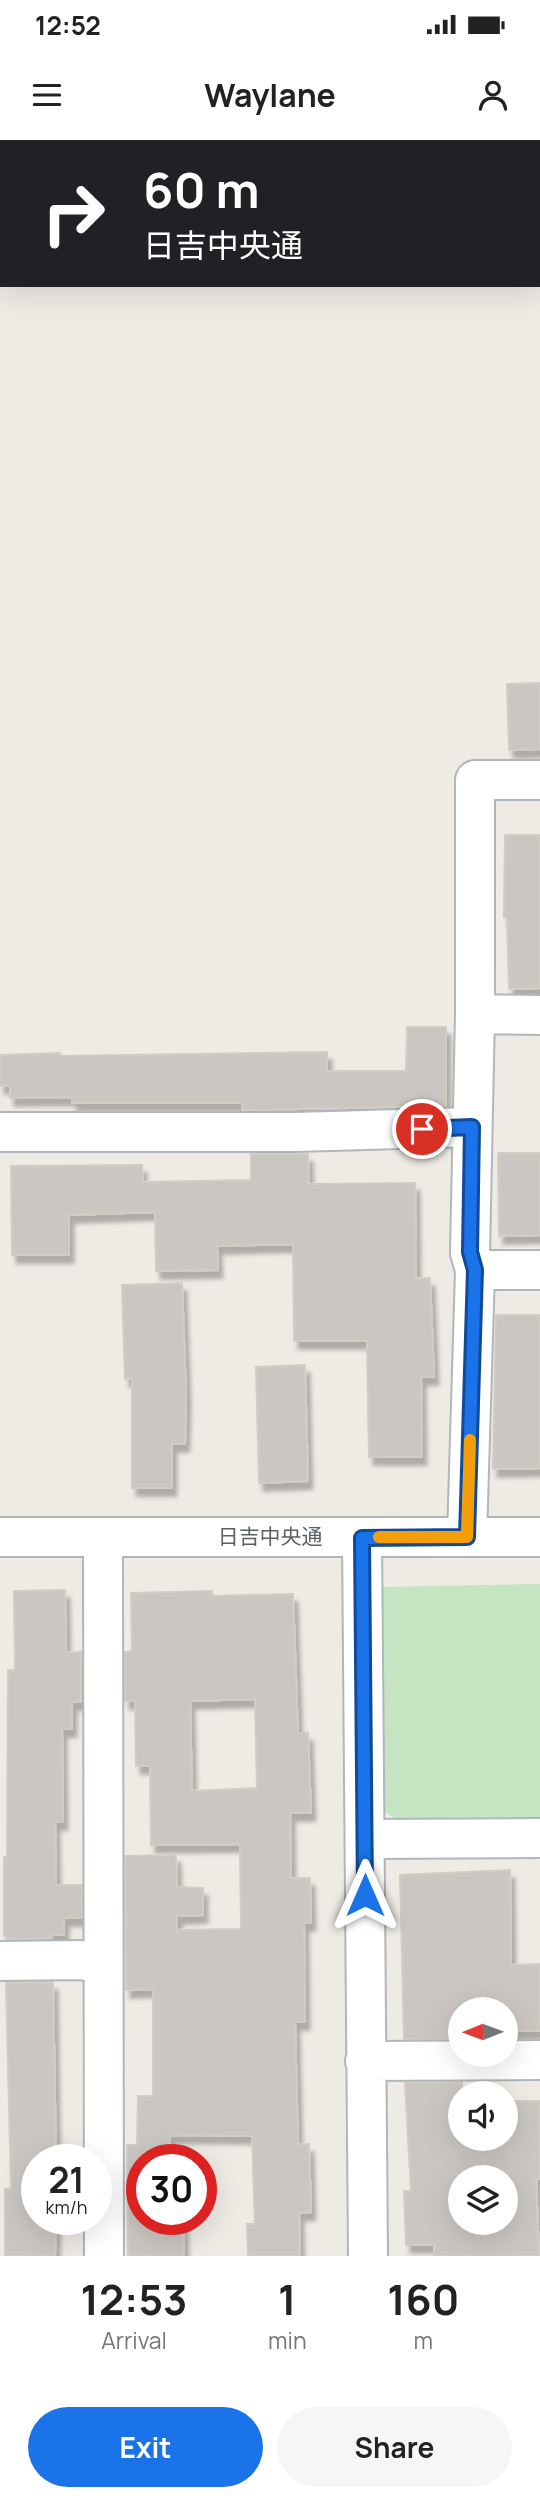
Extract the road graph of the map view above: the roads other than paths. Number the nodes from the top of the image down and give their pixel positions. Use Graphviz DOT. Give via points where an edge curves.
graph roads {
  1 [pos="540,780"];
  2 [pos="475,1014"];
  3 [pos="540,1014"];
  4 [pos="472,1127"];
  5 [pos="0,1132"];
  6 [pos="475,1270"];
  7 [pos="540,1270"];
  8 [pos="0,1537"];
  9 [pos="103,1537"];
  10 [pos="467,1537"];
  11 [pos="540,1537"];
  12 [pos="362,1538"];
  13 [pos="540,1838"];
  14 [pos="365,1839"];
  15 [pos="0,1961"];
  16 [pos="103,1964"];
  17 [pos="540,2060"];
  18 [pos="365,2061"];
  19 [pos="104,2256"];
  20 [pos="368,2256"];
  1 -- 2 [label="street" via="475,780"];
  2 -- 3 [label="street"];
  2 -- 4 [label="street"];
  4 -- 5 [label="street"];
  4 -- 6 [label="street" via="470,1252"];
  6 -- 7 [label="street"];
  6 -- 10 [label="street"];
  8 -- 9 [label="street, 日吉中央通"];
  9 -- 12 [label="street, 日吉中央通"];
  9 -- 16 [label="street"];
  10 -- 11 [label="street, 日吉中央通"];
  10 -- 12 [label="street, 日吉中央通"];
  12 -- 14 [label="street"];
  13 -- 14 [label="street"];
  14 -- 18 [label="street"];
  15 -- 16 [label="street"];
  16 -- 19 [label="street"];
  17 -- 18 [label="street"];
  18 -- 20 [label="street"];
}
